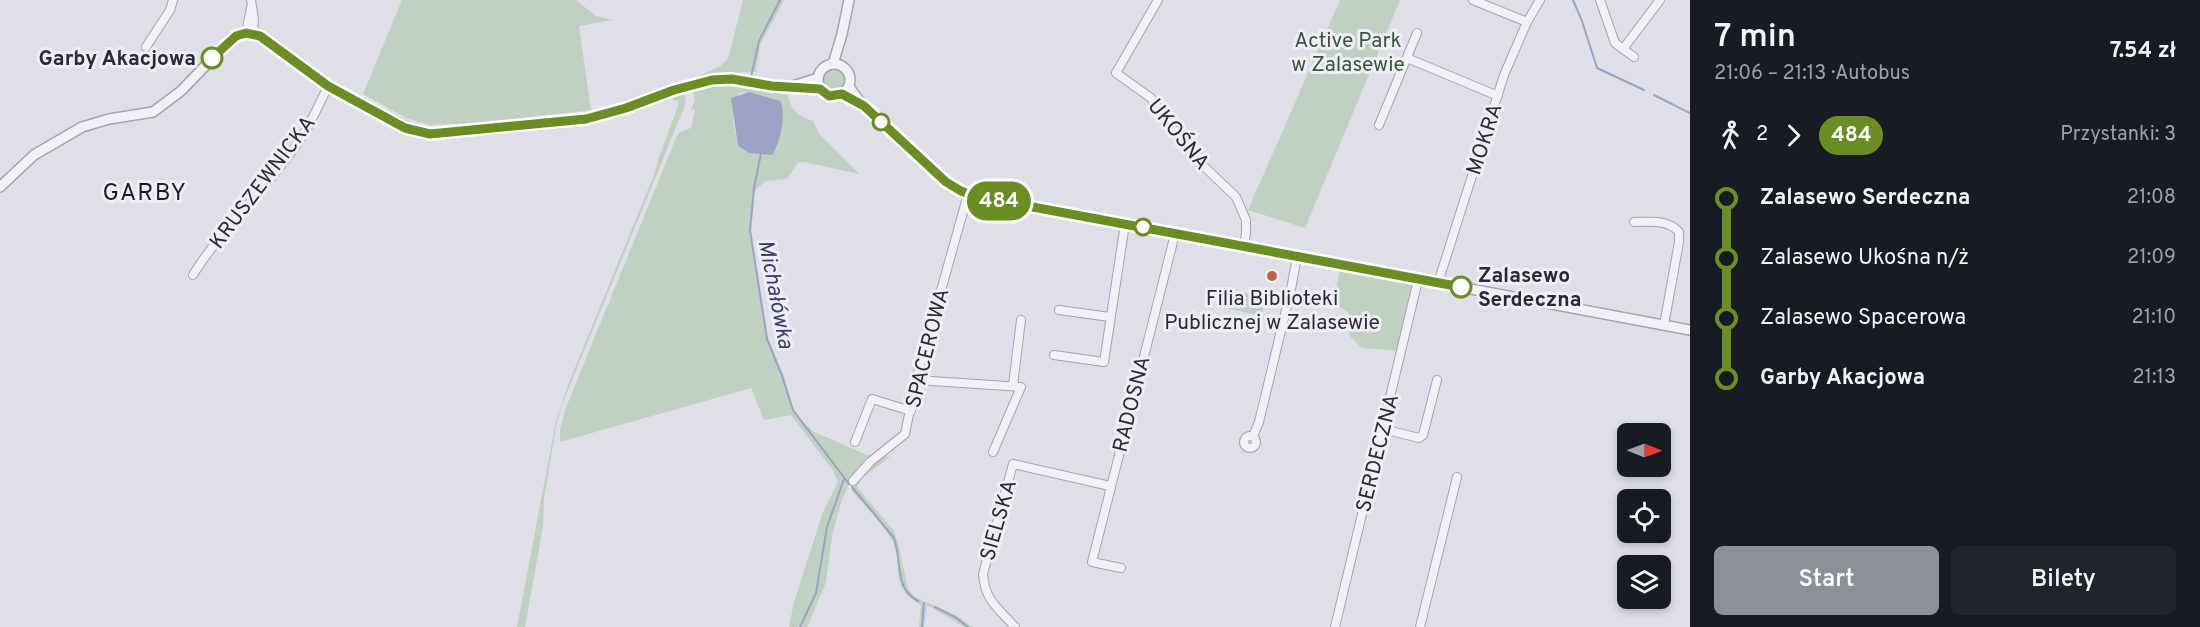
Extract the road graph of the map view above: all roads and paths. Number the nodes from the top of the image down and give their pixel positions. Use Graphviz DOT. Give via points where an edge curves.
graph roads {
  1 [pos="173,0"];
  2 [pos="849,0"];
  3 [pos="1158,0"];
  4 [pos="1473,0"];
  5 [pos="1540,0"];
  6 [pos="1600,0"];
  7 [pos="1660,0"];
  8 [pos="251,3"];
  9 [pos="1527,22"];
  10 [pos="250,33"];
  11 [pos="1417,33"];
  12 [pos="146,46"];
  13 [pos="1623,49"];
  14 [pos="1634,57"];
  15 [pos="1407,58"];
  16 [pos="837,65"];
  17 [pos="818,78"];
  18 [pos="328,86"];
  19 [pos="790,87"];
  20 [pos="820,89"];
  21 [pos="845,91"];
  22 [pos="1498,96"];
  23 [pos="1379,126"];
  24 [pos="0,187"];
  25 [pos="968,194"];
  26 [pos="1634,222"];
  27 [pos="1125,224"];
  28 [pos="1174,234"];
  29 [pos="1244,247"];
  30 [pos="1297,257"];
  31 [pos="193,275"];
  32 [pos="1418,280"];
  33 [pos="1438,283"];
  34 [pos="1059,310"];
  35 [pos="1110,317"];
  36 [pos="1022,320"];
  37 [pos="1664,325"];
  38 [pos="1690,330"];
  39 [pos="1054,355"];
  40 [pos="916,380"];
  41 [pos="1437,380"];
  42 [pos="1013,385"];
  43 [pos="911,411"];
  44 [pos="1383,429"];
  45 [pos="1252,436"];
  46 [pos="855,442"];
  47 [pos="993,452"];
  48 [pos="1456,477"];
  49 [pos="853,481"];
  50 [pos="1110,486"];
  51 [pos="1121,568"];
  52 [pos="1015,627"];
  53 [pos="1335,627"];
  54 [pos="1420,627"];
  1 -- 12 [label="street"];
  2 -- 16 [label="street"];
  3 -- 29 [label="street, UKOŚNA" via="1116,74 1151,98 1190,153 1236,197 1246,220"];
  4 -- 9 [label="street"];
  5 -- 9 [label="street, MOKRA"];
  6 -- 13 [label="street" via="1615,43"];
  7 -- 13 [label="street"];
  8 -- 10 [label="street" via="254,19"];
  9 -- 22 [label="street, MOKRA"];
  10 -- 18 [label="street" via="267,40"];
  10 -- 24 [label="street" via="231,38 181,91 153,112 82,127 34,155"];
  11 -- 15 [label="street"];
  13 -- 14 [label="street"];
  15 -- 22 [label="street"];
  15 -- 23 [label="street"];
  16 -- 17 [label="street" via="823,69"];
  16 -- 21 [label="street" via="849,73"];
  17 -- 19 [label="street"];
  17 -- 20 [label="street"];
  18 -- 19 [label="street" via="422,134 576,120 614,112 712,80"];
  18 -- 31 [label="street, KRUSZEWNICKA" via="299,141"];
  19 -- 20 [label="street"];
  20 -- 21 [label="street" via="829,96"];
  21 -- 25 [label="street" via="946,182"];
  22 -- 33 [label="street, MOKRA"];
  25 -- 27 [label="street"];
  25 -- 40 [label="street, SPACEROWA"];
  26 -- 37 [label="street" via="1660,222 1673,225 1678,232"];
  27 -- 28 [label="street"];
  27 -- 35 [label="street"];
  28 -- 29 [label="street"];
  28 -- 50 [label="street, RADOSNA"];
  29 -- 30 [label="street"];
  30 -- 32 [label="street"];
  30 -- 45 [label="street" via="1259,422"];
  32 -- 33 [label="street"];
  32 -- 44 [label="street, SERDECZNA"];
  33 -- 37 [label="street"];
  34 -- 35 [label="street"];
  35 -- 39 [label="street" via="1104,362"];
  36 -- 42 [label="street"];
  37 -- 38 [label="street"];
  40 -- 42 [label="street"];
  40 -- 43 [label="street, SPACEROWA"];
  41 -- 44 [label="street" via="1424,435 1419,438"];
  42 -- 47 [label="street" via="1021,387"];
  43 -- 46 [label="street" via="872,399"];
  43 -- 49 [label="street, SPACEROWA" via="905,434"];
  44 -- 53 [label="street, SERDECZNA"];
  48 -- 54 [label="street"];
  50 -- 51 [label="street, RADOSNA" via="1092,562"];
  50 -- 52 [label="street, SIELSKA" via="1013,464 983,574 987,596"];
}
